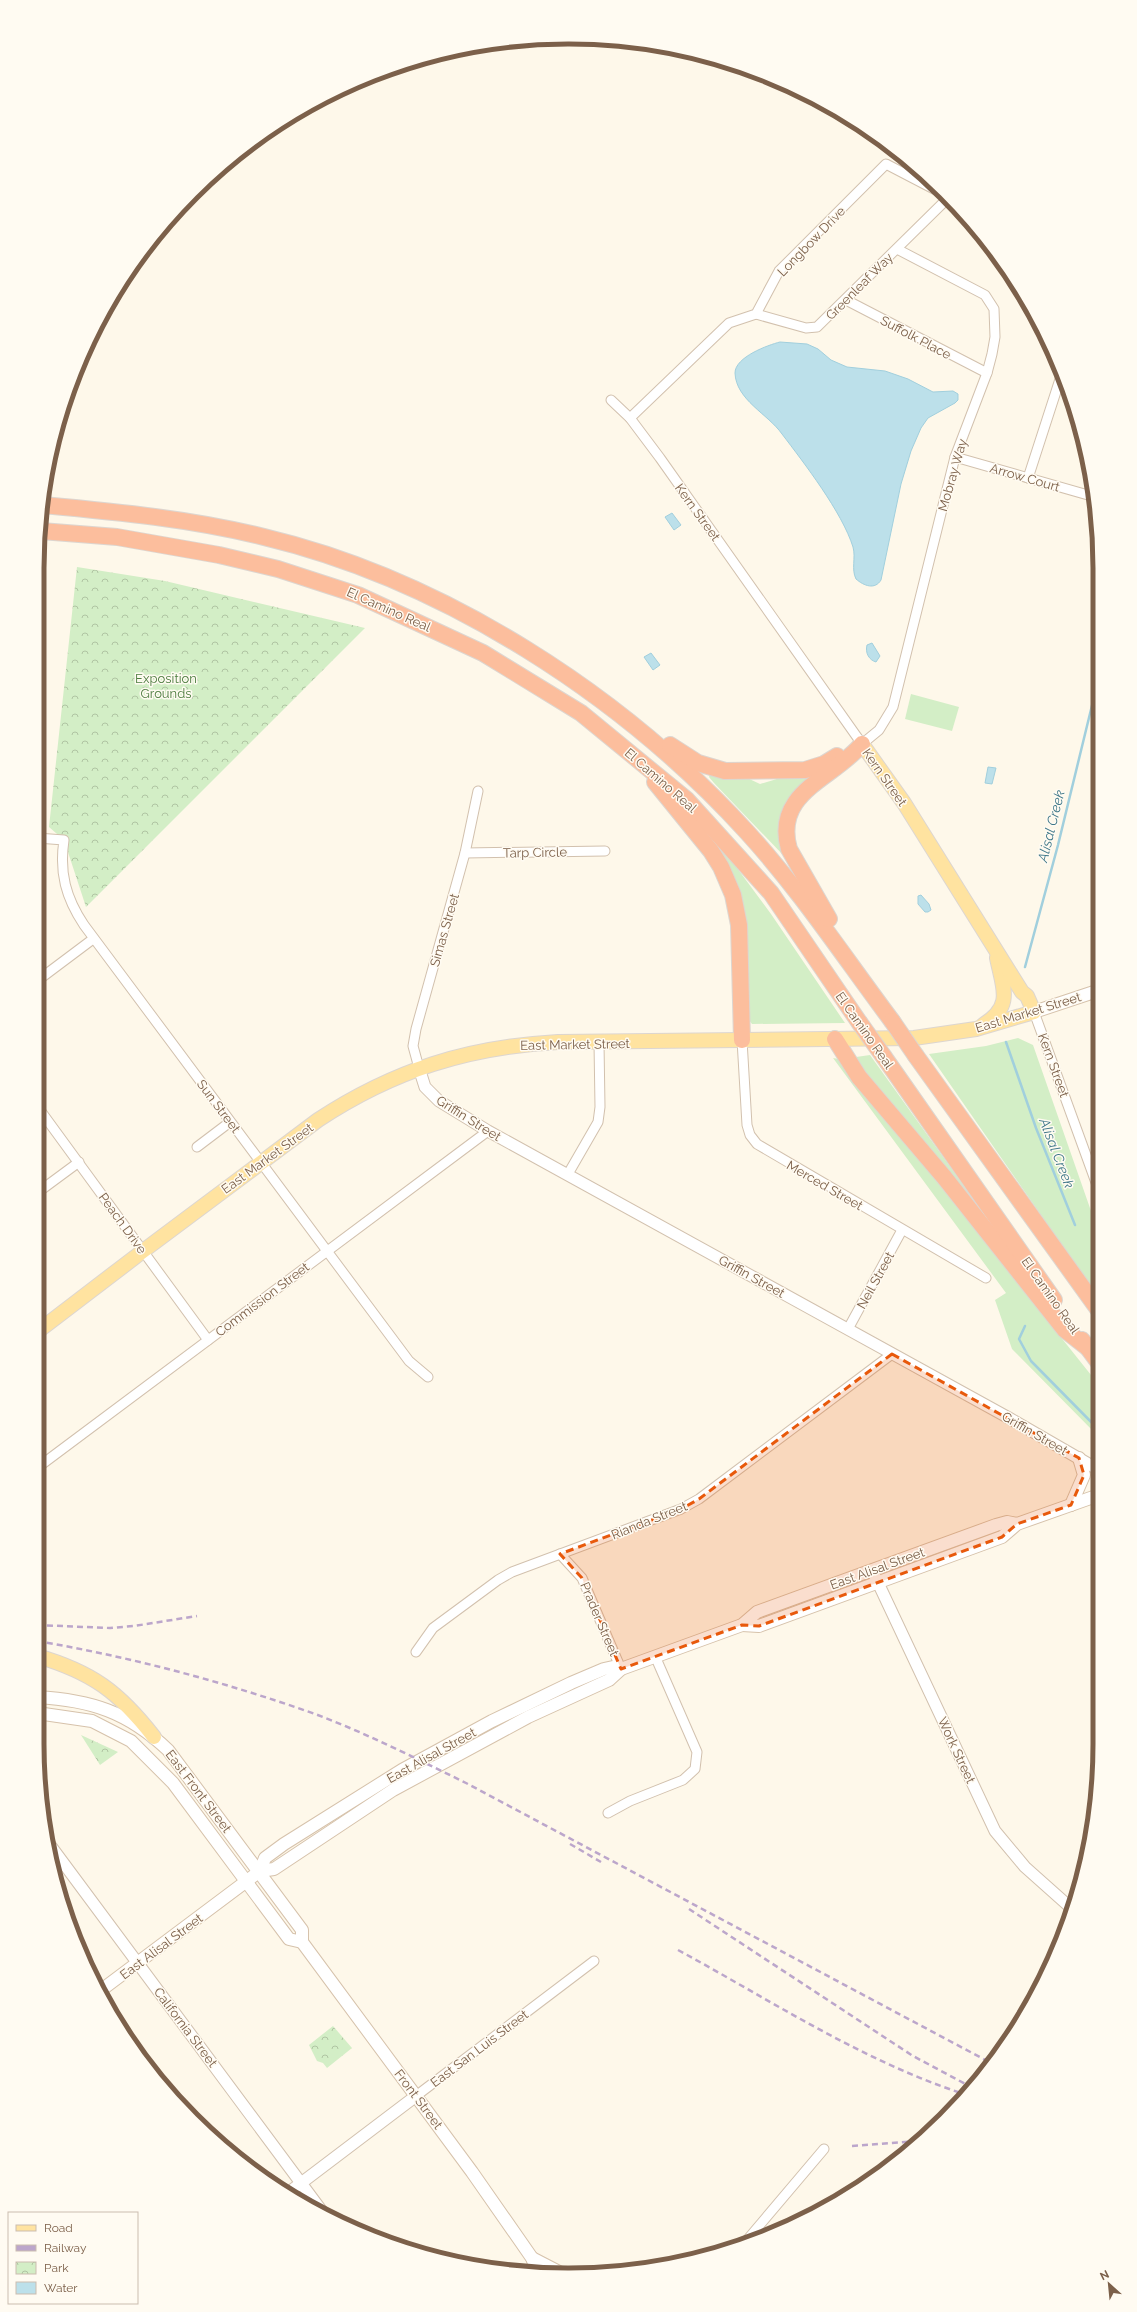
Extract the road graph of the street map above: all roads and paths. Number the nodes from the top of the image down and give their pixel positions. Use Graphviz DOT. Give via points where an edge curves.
graph roads {
  1 [pos="924,184"];
  2 [pos="943,203"];
  3 [pos="897,249"];
  4 [pos="846,300"];
  5 [pos="756,314"];
  6 [pos="987,373"];
  7 [pos="1059,384"];
  8 [pos="611,400"];
  9 [pos="630,418"];
  10 [pos="955,457"];
  11 [pos="1028,478"];
  12 [pos="1088,495"];
  13 [pos="48,505"];
  14 [pos="45,532"];
  15 [pos="616,712"];
  16 [pos="862,744"];
  17 [pos="636,758"];
  18 [pos="478,792"];
  19 [pos="44,839"];
  20 [pos="605,851"];
  21 [pos="465,853"];
  22 [pos="93,939"];
  23 [pos="994,948"];
  24 [pos="44,976"];
  25 [pos="869,990"];
  26 [pos="1093,992"];
  27 [pos="1034,1012"];
  28 [pos="976,1029"];
  29 [pos="835,1039"];
  30 [pos="742,1040"];
  31 [pos="599,1043"];
  32 [pos="419,1068"];
  33 [pos="44,1115"];
  34 [pos="230,1122"];
  35 [pos="488,1131"];
  36 [pos="197,1147"];
  37 [pos="79,1162"];
  38 [pos="261,1162"];
  39 [pos="568,1174"];
  40 [pos="1093,1174"];
  41 [pos="44,1188"];
  42 [pos="902,1230"];
  43 [pos="142,1250"];
  44 [pos="327,1251"];
  45 [pos="986,1278"];
  46 [pos="1093,1302"];
  47 [pos="44,1327"];
  48 [pos="848,1329"];
  49 [pos="208,1340"];
  50 [pos="1088,1348"];
  51 [pos="892,1354"];
  52 [pos="1093,1355"];
  53 [pos="428,1377"];
  54 [pos="1079,1458"];
  55 [pos="44,1463"];
  56 [pos="1093,1466"];
  57 [pos="1093,1497"];
  58 [pos="1071,1505"];
  59 [pos="1017,1524"];
  60 [pos="560,1554"];
  61 [pos="872,1570"];
  62 [pos="878,1583"];
  63 [pos="742,1625"];
  64 [pos="416,1652"];
  65 [pos="655,1656"];
  66 [pos="44,1658"];
  67 [pos="621,1669"];
  68 [pos="44,1697"];
  69 [pos="44,1714"];
  70 [pos="154,1737"];
  71 [pos="608,1813"];
  72 [pos="56,1853"];
  73 [pos="260,1871"];
  74 [pos="246,1881"];
  75 [pos="1067,1905"];
  76 [pos="302,1942"];
  77 [pos="594,1961"];
  78 [pos="138,1964"];
  79 [pos="105,1988"];
  80 [pos="416,2096"];
  81 [pos="824,2149"];
  82 [pos="301,2183"];
  83 [pos="292,2190"];
  84 [pos="316,2203"];
  85 [pos="752,2234"];
  86 [pos="532,2258"];
  87 [pos="535,2267"];
  88 [pos="550,2267"];
  1 -- 5 [label="street, Longbow Drive" via="886,164 779,271"];
  2 -- 3 [label="street, Greenleaf Way"];
  3 -- 4 [label="street, Greenleaf Way"];
  3 -- 6 [label="street, Mobray Way" via="978,290 990,301 994,309 995,337"];
  4 -- 5 [label="street, Greenleaf Way" via="821,324 812,329"];
  4 -- 6 [label="street, Suffolk Place"];
  5 -- 9 [label="street" via="729,323"];
  6 -- 10 [label="street, Mobray Way"];
  7 -- 11 [label="street"];
  8 -- 9 [label="street, Kern Street"];
  9 -- 16 [label="street, Kern Street"];
  10 -- 11 [label="street, Arrow Court"];
  10 -- 16 [label="street, Mobray Way" via="893,707 879,730"];
  11 -- 12 [label="street, Arrow Court"];
  13 -- 15 [label="highway, El Camino Real" via="158,516 264,536 306,548 383,576 476,619"];
  14 -- 17 [label="highway, El Camino Real" via="117,537 219,555 278,569 358,595 483,653 576,709"];
  15 -- 16 [label="highway" via="643,724 698,763 725,771 805,770 824,764"];
  15 -- 25 [label="highway, El Camino Real" via="684,768 745,830 787,877"];
  16 -- 23 [label="main road, Kern Street" via="904,803"];
  16 -- 25 [label="highway" via="850,758 806,789 795,801 788,819 786,838 792,856"];
  17 -- 30 [label="highway" via="711,850 727,880 739,925"];
  17 -- 50 [label="highway, El Camino Real, bridge" via="687,800 771,893"];
  18 -- 21 [label="street, Simas Street"];
  19 -- 22 [label="street, Sun Street" via="64,840 61,860 64,884 72,906"];
  20 -- 21 [label="street, Tarp Circle"];
  21 -- 32 [label="street, Simas Street" via="416,1029 414,1046"];
  22 -- 24 [label="street"];
  22 -- 34 [label="street, Sun Street"];
  23 -- 27 [label="main road, Kern Street" via="1027,996"];
  23 -- 28 [label="main road" via="1004,994 1003,1005 996,1016"];
  25 -- 46 [label="highway, El Camino Real, bridge"];
  26 -- 27 [label="main road, East Market Street"];
  27 -- 28 [label="main road, East Market Street"];
  27 -- 40 [label="street, Kern Street"];
  28 -- 29 [label="main road, East Market Street" via="914,1038"];
  29 -- 30 [label="main road, East Market Street"];
  29 -- 50 [label="highway" via="859,1077 944,1177 1065,1330"];
  30 -- 31 [label="main road, East Market Street"];
  30 -- 42 [label="street, Merced Street" via="747,1125 750,1135 757,1144"];
  31 -- 32 [label="main road, East Market Street" via="519,1044 469,1053"];
  31 -- 39 [label="street" via="598,1122"];
  32 -- 35 [label="street, Griffin Street" via="425,1087 439,1101"];
  32 -- 38 [label="main road, East Market Street" via="337,1108"];
  33 -- 37 [label="street, Peach Drive"];
  34 -- 36 [label="street"];
  34 -- 38 [label="street, Sun Street"];
  35 -- 39 [label="street, Griffin Street"];
  35 -- 44 [label="street, Commission Street"];
  37 -- 41 [label="street"];
  37 -- 43 [label="street, Peach Drive"];
  38 -- 43 [label="main road, East Market Street"];
  38 -- 44 [label="street, Sun Street"];
  39 -- 48 [label="street, Griffin Street"];
  42 -- 45 [label="street, Merced Street"];
  42 -- 48 [label="street, Neil Street"];
  43 -- 47 [label="main road, East Market Street"];
  43 -- 49 [label="street, Peach Drive"];
  44 -- 49 [label="street, Commission Street"];
  44 -- 53 [label="street, Sun Street" via="409,1361"];
  48 -- 51 [label="street, Griffin Street"];
  49 -- 55 [label="street, Commission Street"];
  50 -- 52 [label="highway, El Camino Real"];
  51 -- 54 [label="street, Griffin Street"];
  51 -- 60 [label="street, Rianda Street" via="699,1499 681,1509"];
  54 -- 56 [label="street, Griffin Street"];
  54 -- 58 [label="main road" via="1084,1475"];
  57 -- 58 [label="main road, East Alisal Street"];
  58 -- 59 [label="main road, East Alisal Street"];
  59 -- 61 [label="main road, East Alisal Street" via="1007,1522 996,1525"];
  59 -- 62 [label="main road, East Alisal Street" via="1002,1537"];
  60 -- 64 [label="street, Rianda Street" via="498,1580 433,1628"];
  60 -- 67 [label="street, Prader Street" via="582,1578"];
  61 -- 62 [label="street, Work Street"];
  61 -- 63 [label="main road, East Alisal Street" via="758,1612"];
  62 -- 63 [label="main road, East Alisal Street" via="760,1626"];
  62 -- 75 [label="street, Work Street" via="995,1831 1025,1867"];
  63 -- 65 [label="main road, East Alisal Street"];
  65 -- 67 [label="main road, East Alisal Street"];
  65 -- 71 [label="street" via="698,1752 695,1769 683,1780 630,1800"];
  66 -- 70 [label="main road" via="96,1679 132,1709"];
  67 -- 73 [label="main road, East Alisal Street" via="604,1669 571,1684 486,1725 402,1770 284,1844 265,1858"];
  68 -- 70 [label="main road, East Front Street" via="72,1699 106,1709 128,1719"];
  69 -- 74 [label="main road, East Front Street" via="92,1721 131,1741 173,1783"];
  70 -- 73 [label="main road, East Front Street" via="180,1764"];
  72 -- 78 [label="street, California Street"];
  73 -- 74 [label="main road, East Alisal Street"];
  73 -- 76 [label="main road, Front Street" via="302,1930"];
  74 -- 76 [label="main road, Front Street" via="289,1939"];
  74 -- 78 [label="main road, East Alisal Street"];
  76 -- 80 [label="main road, Front Street"];
  77 -- 80 [label="street, East San Luis Street"];
  78 -- 79 [label="main road, East Alisal Street"];
  78 -- 82 [label="street, California Street"];
  80 -- 82 [label="street, East San Luis Street"];
  80 -- 86 [label="main road, Front Street"];
  81 -- 85 [label="street"];
  82 -- 83 [label="street, East San Luis Street"];
  82 -- 84 [label="street, California Street"];
  86 -- 87 [label="main road"];
  86 -- 88 [label="main road"];
}
